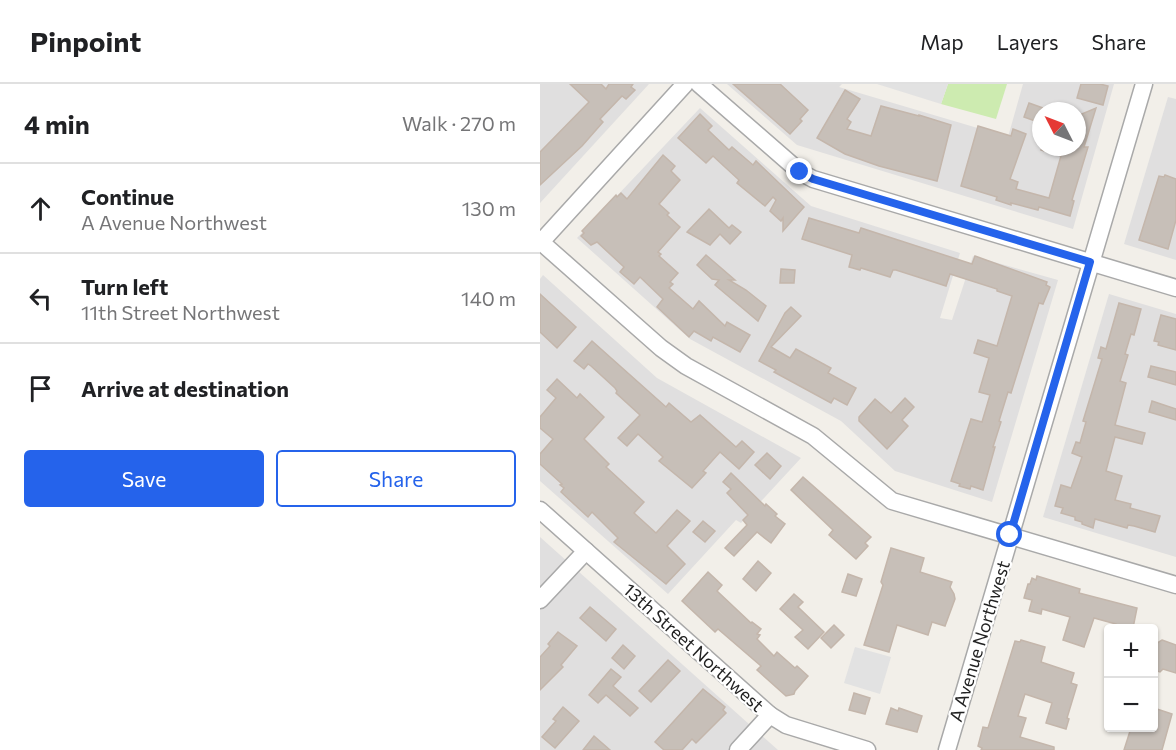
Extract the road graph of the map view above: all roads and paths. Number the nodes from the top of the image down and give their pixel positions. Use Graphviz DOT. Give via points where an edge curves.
graph roads {
  1 [pos="686,84"];
  2 [pos="699,84"];
  3 [pos="1144,84"];
  4 [pos="540,242"];
  5 [pos="1090,262"];
  6 [pos="1176,288"];
  7 [pos="540,510"];
  8 [pos="1010,535"];
  9 [pos="586,551"];
  10 [pos="1176,585"];
  11 [pos="540,600"];
  12 [pos="770,715"];
  13 [pos="738,750"];
  14 [pos="867,750"];
  15 [pos="947,750"];
  1 -- 4 [label="street"];
  2 -- 5 [label="street" via="813,179"];
  3 -- 5 [label="street, A Avenue Northwest"];
  4 -- 8 [label="street" via="661,348 686,366 813,436 892,501"];
  5 -- 6 [label="street"];
  5 -- 8 [label="street, A Avenue Northwest"];
  7 -- 9 [label="street, 13th Street Northwest"];
  8 -- 10 [label="street"];
  8 -- 15 [label="street, A Avenue Northwest"];
  9 -- 11 [label="street"];
  9 -- 12 [label="street, 13th Street Northwest"];
  12 -- 13 [label="street"];
  12 -- 14 [label="street, 13th Street Northwest" via="786,726"];
}
